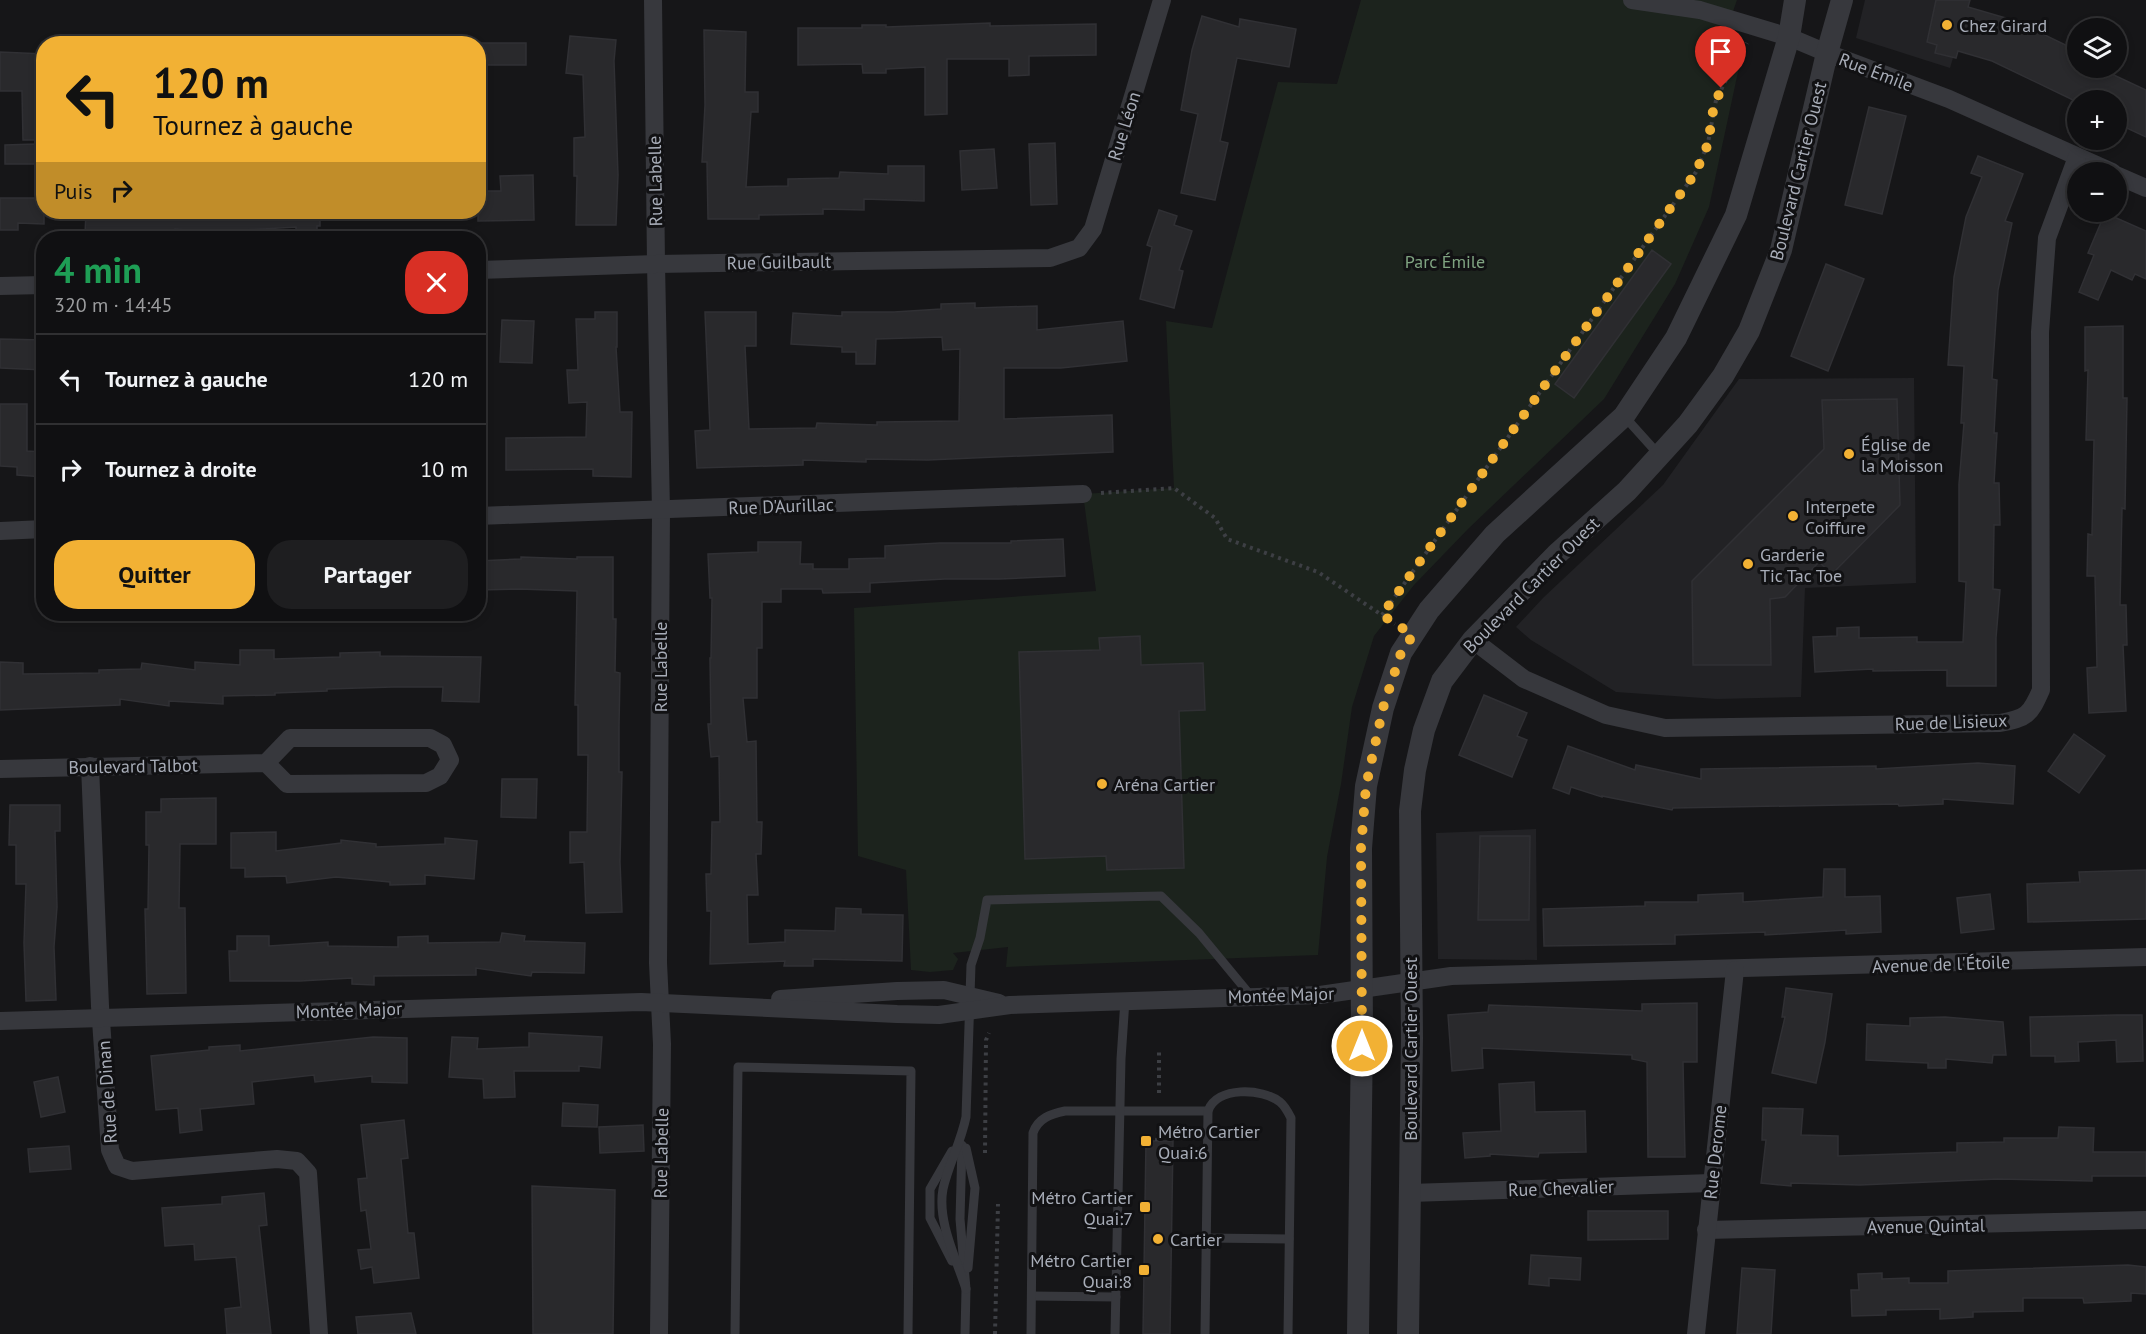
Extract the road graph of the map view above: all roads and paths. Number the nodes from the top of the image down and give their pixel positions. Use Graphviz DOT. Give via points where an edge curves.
graph roads {
  1 [pos="653,0"];
  2 [pos="1162,0"];
  3 [pos="1632,0"];
  4 [pos="1795,0"];
  5 [pos="1842,0"];
  6 [pos="1755,27"];
  7 [pos="1789,37"];
  8 [pos="1827,53"];
  9 [pos="2077,157"];
  10 [pos="2089,162"];
  11 [pos="2127,180"];
  12 [pos="2146,188"];
  13 [pos="1079,248"];
  14 [pos="656,264"];
  15 [pos="486,270"];
  16 [pos="36,285"];
  17 [pos="0,286"];
  18 [pos="1624,416"];
  19 [pos="1660,456"];
  20 [pos="1083,494"];
  21 [pos="661,511"];
  22 [pos="486,516"];
  23 [pos="36,529"];
  24 [pos="0,531"];
  25 [pos="1382,615"];
  26 [pos="1413,635"];
  27 [pos="1473,640"];
  28 [pos="267,763"];
  29 [pos="90,766"];
  30 [pos="0,768"];
  31 [pos="2146,957"];
  32 [pos="1735,970"];
  33 [pos="1411,983"];
  34 [pos="1362,990"];
  35 [pos="1251,996"];
  36 [pos="1125,1000"];
  37 [pos="660,1003"];
  38 [pos="970,1003"];
  39 [pos="698,1004"];
  40 [pos="101,1019"];
  41 [pos="0,1021"];
  42 [pos="1159,1050"];
  43 [pos="1159,1093"];
  44 [pos="1120,1110"];
  45 [pos="1209,1111"];
  46 [pos="1158,1133"];
  47 [pos="963,1134"];
  48 [pos="1157,1141"];
  49 [pos="1711,1183"];
  50 [pos="1410,1193"];
  51 [pos="998,1204"];
  52 [pos="2146,1220"];
  53 [pos="1706,1230"];
  54 [pos="1206,1238"];
  55 [pos="1289,1239"];
  56 [pos="966,1289"];
  57 [pos="1032,1296"];
  58 [pos="1116,1297"];
  59 [pos="319,1334"];
  60 [pos="659,1334"];
  61 [pos="735,1334"];
  62 [pos="908,1334"];
  63 [pos="965,1334"];
  64 [pos="995,1334"];
  65 [pos="1031,1334"];
  66 [pos="1115,1334"];
  67 [pos="1205,1334"];
  68 [pos="1287,1334"];
  69 [pos="1358,1334"];
  70 [pos="1408,1334"];
  71 [pos="1696,1334"];
  1 -- 14 [label="street, Rue Labelle"];
  2 -- 13 [label="street, Rue Léon" via="1093,229"];
  3 -- 6 [label="street, Rue Émile" via="1700,10"];
  4 -- 7 [label="street"];
  5 -- 8 [label="street, Boulevard Cartier Ouest"];
  6 -- 7 [label="street, Rue Émile"];
  6 -- 25 [label="path" via="1716,100 1708,144 1696,172"];
  7 -- 8 [label="street, Rue Émile"];
  7 -- 18 [label="street" via="1736,215 1676,338"];
  8 -- 9 [label="street, Rue Émile" via="1949,99"];
  8 -- 19 [label="street, Boulevard Cartier Ouest" via="1781,250 1749,331 1723,376"];
  9 -- 10 [label="street, Rue Émile"];
  9 -- 27 [label="street, Rue de Lisieux" via="2047,238 2040,332 2041,690 2032,709 2020,719 2000,723 1665,728 1606,715 1524,679"];
  11 -- 12 [label="street"];
  13 -- 14 [label="street, Rue Guilbault" via="1050,258"];
  14 -- 15 [label="street, Rue Guilbault"];
  14 -- 21 [label="street, Rue Labelle"];
  16 -- 17 [label="street"];
  18 -- 19 [label="lane"];
  18 -- 26 [label="street" via="1495,534 1429,610"];
  19 -- 27 [label="street, Boulevard Cartier Ouest"];
  20 -- 21 [label="street, Rue D'Aurillac"];
  20 -- 25 [label="path" via="1174,488 1215,518 1227,539 1318,572"];
  21 -- 22 [label="street, Rue D'Aurillac"];
  21 -- 37 [label="street, Rue Labelle"];
  23 -- 24 [label="street"];
  25 -- 26 [label="path"];
  26 -- 34 [label="street" via="1401,653 1383,708 1366,786 1361,848"];
  27 -- 33 [label="street, Boulevard Cartier Ouest" via="1442,681 1415,770 1410,811"];
  28 -- 28 [label="street" via="287,784 426,783 440,776 450,760 443,746 430,738 291,738"];
  28 -- 29 [label="street, Boulevard Talbot"];
  29 -- 30 [label="street, Boulevard Talbot"];
  29 -- 40 [label="street, Rue de Dinan"];
  31 -- 32 [label="street, Avenue de l'Étoile"];
  32 -- 33 [label="street, Montée Major" via="1451,976"];
  32 -- 49 [label="street, Rue Derome"];
  33 -- 34 [label="street, Montée Major"];
  33 -- 50 [label="street, Boulevard Cartier Ouest"];
  34 -- 35 [label="street, Montée Major"];
  34 -- 69 [label="street"];
  35 -- 36 [label="street, Montée Major"];
  35 -- 38 [label="lane" via="1199,933 1161,896 987,900 971,965"];
  36 -- 38 [label="street, Montée Major"];
  36 -- 44 [label="lane"];
  37 -- 39 [label="street, Montée Major"];
  37 -- 40 [label="street, Montée Major"];
  37 -- 60 [label="street, Rue Labelle"];
  38 -- 39 [label="street, Montée Major" via="939,1015"];
  38 -- 39 [label="street, Montée Major" via="950,990"];
  38 -- 47 [label="lane"];
  40 -- 41 [label="street, Montée Major"];
  40 -- 59 [label="street, Rue de Dinan" via="110,1150 117,1166 132,1171 277,1159 297,1161 308,1173"];
  42 -- 43 [label="path"];
  44 -- 45 [label="lane"];
  44 -- 57 [label="lane" via="1065,1111 1052,1114 1035,1126"];
  44 -- 58 [label="lane"];
  45 -- 54 [label="lane"];
  45 -- 55 [label="lane" via="1216,1099 1245,1092 1270,1096 1288,1112"];
  46 -- 48 [label="path"];
  47 -- 56 [label="lane" via="960,1219"];
  47 -- 56 [label="lane" via="975,1188"];
  47 -- 56 [label="lane" via="930,1189 930,1218"];
  49 -- 50 [label="street, Rue Chevalier"];
  49 -- 53 [label="street, Rue Derome"];
  50 -- 70 [label="street, Boulevard Cartier Ouest"];
  51 -- 64 [label="path"];
  52 -- 53 [label="street, Avenue Quintal"];
  53 -- 71 [label="street, Rue Derome"];
  54 -- 55 [label="lane"];
  54 -- 67 [label="lane"];
  55 -- 68 [label="lane"];
  56 -- 63 [label="lane"];
  57 -- 58 [label="lane"];
  57 -- 65 [label="lane"];
  58 -- 66 [label="lane"];
  61 -- 62 [label="lane" via="738,1067 911,1071"];
}
